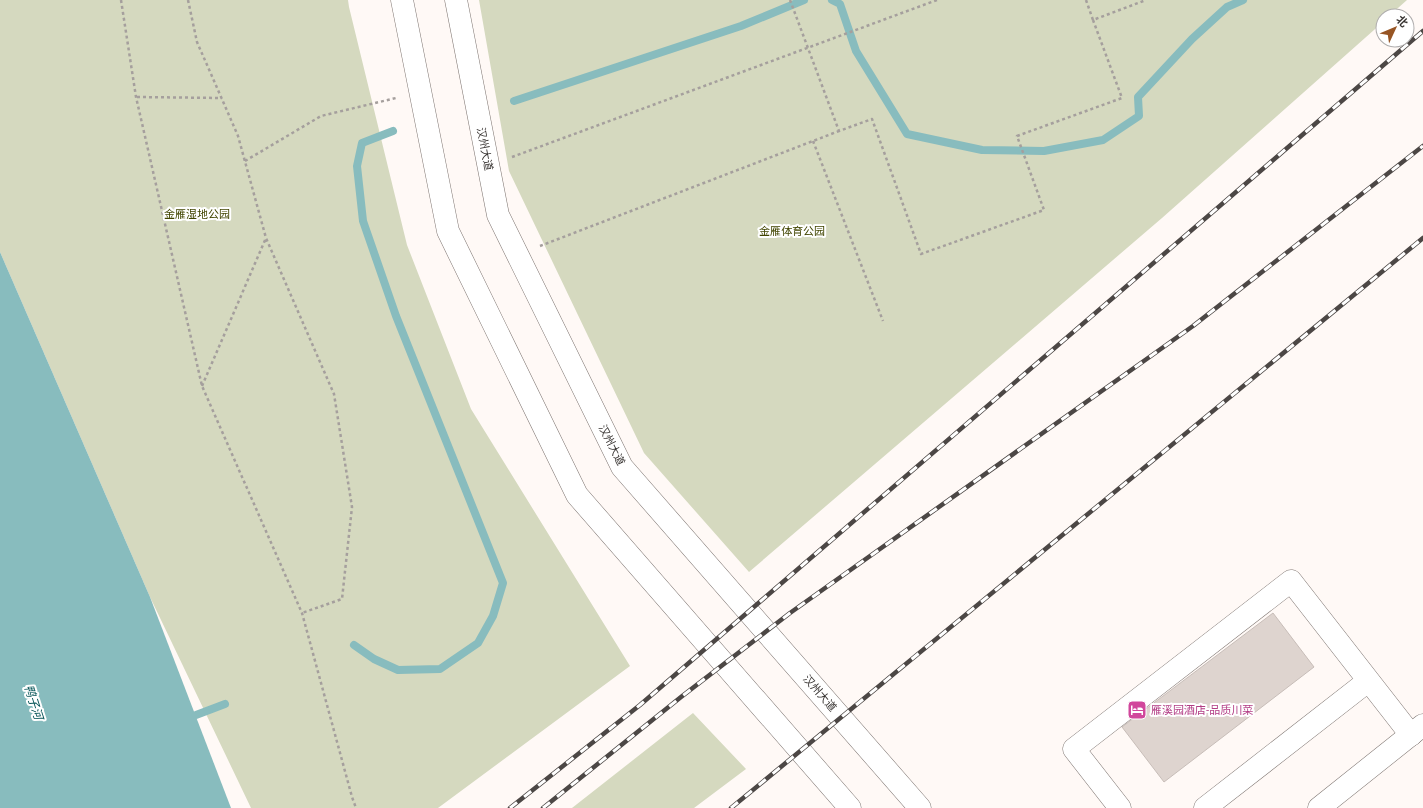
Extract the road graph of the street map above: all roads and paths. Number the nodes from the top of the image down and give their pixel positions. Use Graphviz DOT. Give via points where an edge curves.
graph roads {
  1 [pos="121,0"];
  2 [pos="188,0"];
  3 [pos="402,0"];
  4 [pos="456,0"];
  5 [pos="790,0"];
  6 [pos="937,0"];
  7 [pos="1086,0"];
  8 [pos="1146,0"];
  9 [pos="1093,20"];
  10 [pos="808,48"];
  11 [pos="420,92"];
  12 [pos="136,97"];
  13 [pos="222,98"];
  14 [pos="839,131"];
  15 [pos="813,141"];
  16 [pos="245,161"];
  17 [pos="489,166"];
  18 [pos="266,238"];
  19 [pos="518,255"];
  20 [pos="883,322"];
  21 [pos="202,386"];
  22 [pos="302,613"];
  23 [pos="1368,681"];
  24 [pos="1417,730"];
  25 [pos="356,808"];
  26 [pos="850,808"];
  27 [pos="920,808"];
  28 [pos="1120,808"];
  29 [pos="1205,808"];
  30 [pos="1319,808"];
  1 -- 12 [label="path"];
  2 -- 13 [label="path" via="198,42"];
  3 -- 11 [label="main road"];
  4 -- 17 [label="main road, 汉州大道"];
  5 -- 10 [label="path"];
  6 -- 10 [label="path"];
  7 -- 9 [label="path"];
  8 -- 9 [label="path"];
  9 -- 14 [label="path" via="1122,98 1017,136 1044,210 921,254 872,119"];
  10 -- 14 [label="path"];
  10 -- 17 [label="path"];
  11 -- 16 [label="path" via="321,116"];
  11 -- 26 [label="main road" via="448,232 578,495"];
  12 -- 13 [label="path"];
  12 -- 21 [label="path"];
  13 -- 16 [label="path"];
  14 -- 15 [label="path"];
  15 -- 19 [label="path"];
  15 -- 20 [label="path"];
  16 -- 18 [label="path"];
  17 -- 19 [label="main road, 汉州大道" via="498,215"];
  18 -- 21 [label="path"];
  18 -- 22 [label="path" via="334,394 352,507 342,599"];
  19 -- 27 [label="main road, 汉州大道" via="622,467"];
  21 -- 22 [label="path"];
  22 -- 25 [label="path"];
  23 -- 24 [label="main road"];
  23 -- 28 [label="main road" via="1291,581 1074,749"];
  23 -- 29 [label="main road"];
  24 -- 30 [label="main road"];
}
